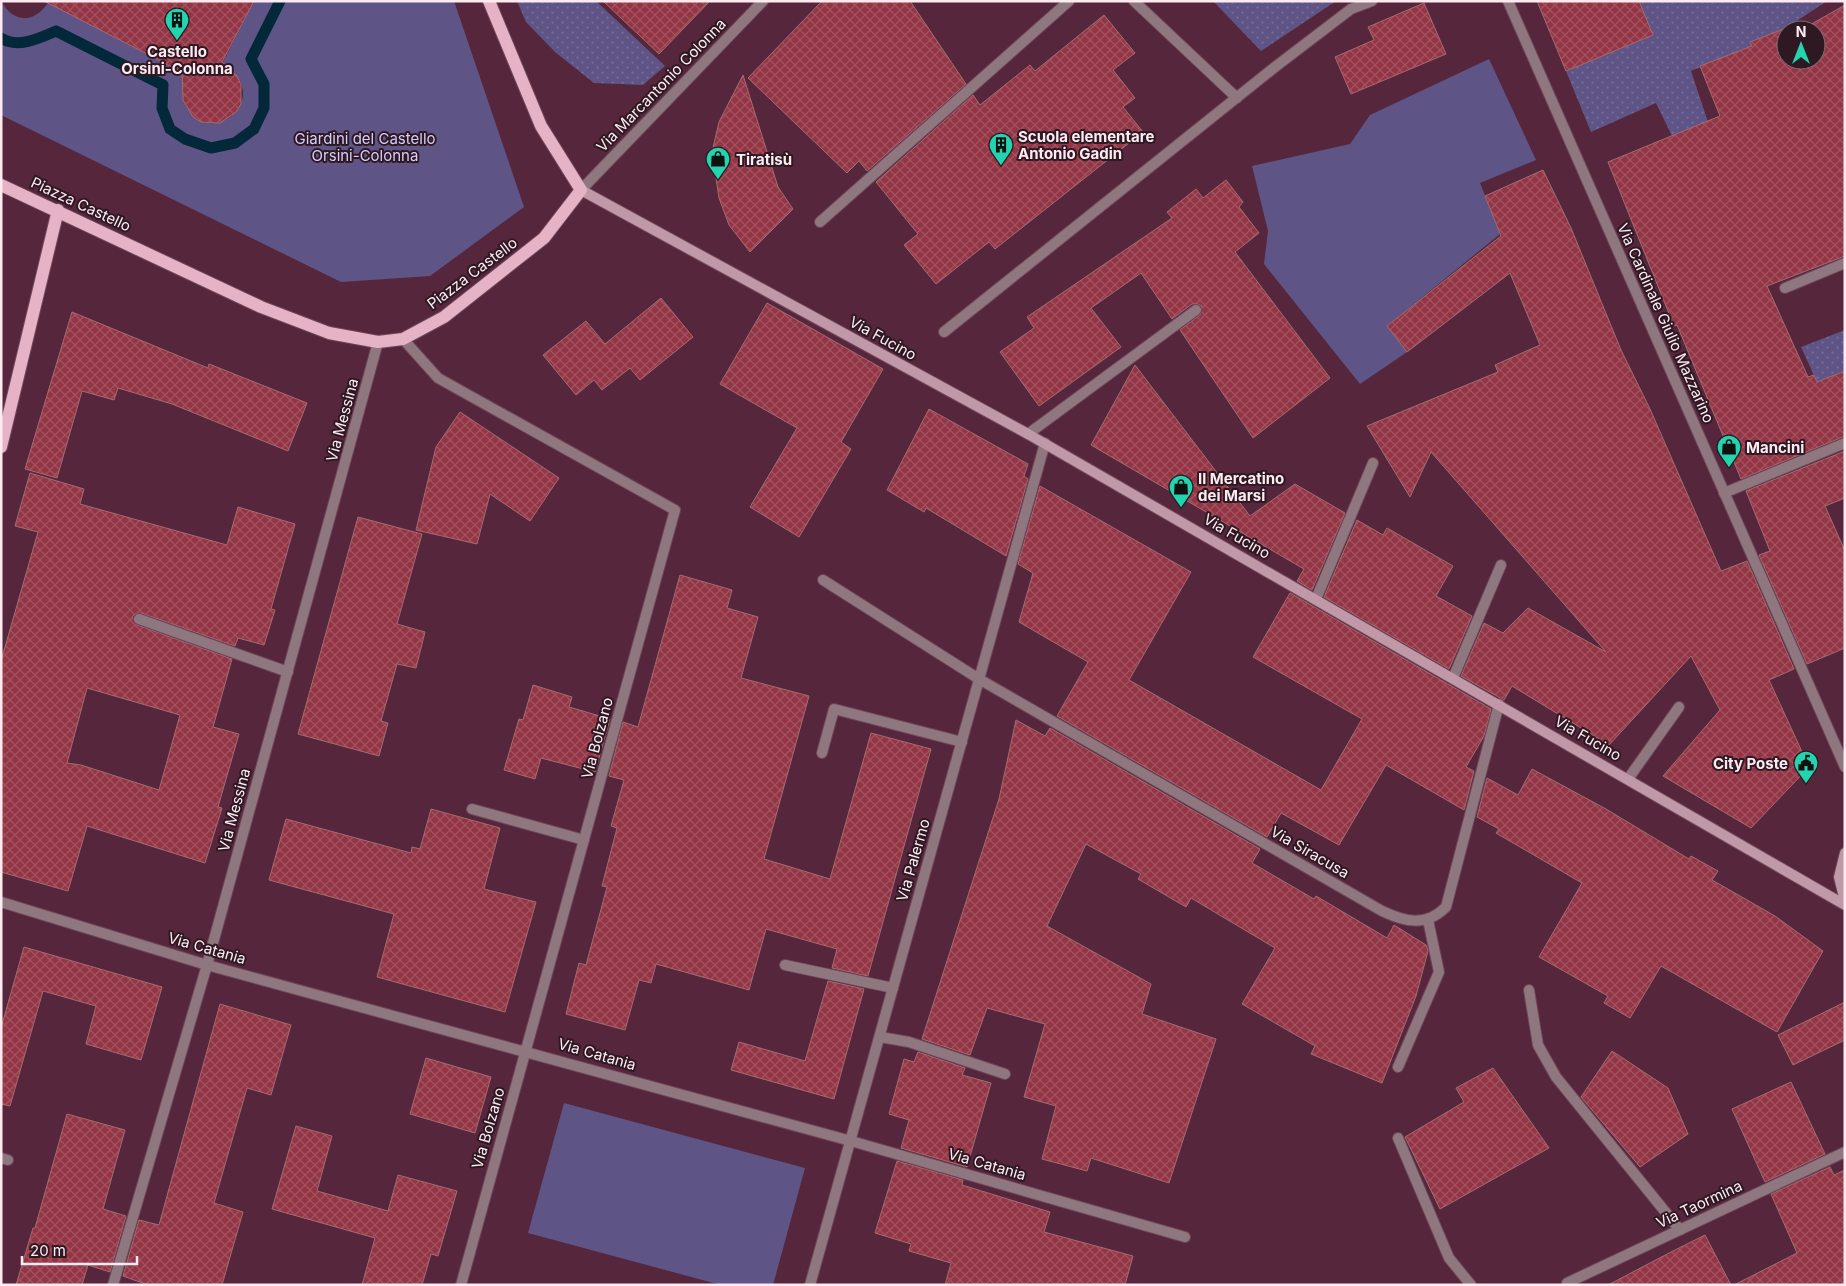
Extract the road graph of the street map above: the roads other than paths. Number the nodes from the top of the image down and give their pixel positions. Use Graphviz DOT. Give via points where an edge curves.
graph roads {
  1 [pos="489,1"];
  2 [pos="763,1"];
  3 [pos="1069,1"];
  4 [pos="1134,1"];
  5 [pos="1372,1"];
  6 [pos="1508,1"];
  7 [pos="1237,98"];
  8 [pos="1,185"];
  9 [pos="581,190"];
  10 [pos="58,210"];
  11 [pos="820,222"];
  12 [pos="1845,263"];
  13 [pos="1784,288"];
  14 [pos="1196,310"];
  15 [pos="944,332"];
  16 [pos="403,339"];
  17 [pos="378,342"];
  18 [pos="1028,434"];
  19 [pos="1845,443"];
  20 [pos="1045,444"];
  21 [pos="1,446"];
  22 [pos="1373,463"];
  23 [pos="1724,493"];
  24 [pos="1501,565"];
  25 [pos="823,580"];
  26 [pos="1316,599"];
  27 [pos="139,619"];
  28 [pos="288,672"];
  29 [pos="1453,678"];
  30 [pos="979,679"];
  31 [pos="1499,704"];
  32 [pos="1679,707"];
  33 [pos="962,742"];
  34 [pos="822,753"];
  35 [pos="1845,767"];
  36 [pos="1628,779"];
  37 [pos="472,809"];
  38 [pos="584,840"];
  39 [pos="1845,853"];
  40 [pos="1,902"];
  41 [pos="1845,903"];
  42 [pos="1428,920"];
  43 [pos="207,965"];
  44 [pos="785,965"];
  45 [pos="893,988"];
  46 [pos="1530,990"];
  47 [pos="880,1037"];
  48 [pos="526,1050"];
  49 [pos="1398,1067"];
  50 [pos="1005,1074"];
  51 [pos="1398,1138"];
  52 [pos="851,1140"];
  53 [pos="1845,1152"];
  54 [pos="1680,1230"];
  55 [pos="1185,1237"];
  56 [pos="1564,1284"];
  57 [pos="113,1285"];
  58 [pos="461,1285"];
  59 [pos="810,1285"];
  60 [pos="1471,1285"];
  1 -- 9 [label="main road" via="541,126"];
  2 -- 9 [label="street, Via Marcantonio Colonna"];
  3 -- 11 [label="street"];
  4 -- 7 [label="street"];
  5 -- 7 [label="street" via="1351,9"];
  6 -- 23 [label="street, Via Cardinale Giulio Mazzarino"];
  7 -- 15 [label="street"];
  8 -- 10 [label="main road, Piazza Castello"];
  9 -- 16 [label="main road, Piazza Castello" via="544,238 444,317"];
  9 -- 18 [label="main road, Via Fucino"];
  10 -- 17 [label="main road, Piazza Castello" via="261,307 330,333"];
  10 -- 21 [label="main road"];
  12 -- 13 [label="street"];
  14 -- 18 [label="street"];
  16 -- 17 [label="main road, Piazza Castello"];
  16 -- 38 [label="street, Via Bolzano" via="438,378 675,510"];
  17 -- 28 [label="street, Via Messina"];
  18 -- 20 [label="main road, Via Fucino"];
  19 -- 23 [label="street"];
  20 -- 26 [label="main road, Via Fucino"];
  20 -- 30 [label="street, Via Palermo"];
  22 -- 26 [label="street"];
  23 -- 35 [label="street, Via Cardinale Giulio Mazzarino"];
  24 -- 29 [label="street"];
  25 -- 30 [label="street, Via Siracusa"];
  26 -- 29 [label="main road, Via Fucino"];
  27 -- 28 [label="street"];
  28 -- 43 [label="street, Via Messina"];
  29 -- 31 [label="main road, Via Fucino"];
  30 -- 33 [label="street, Via Palermo"];
  30 -- 42 [label="street, Via Siracusa" via="1382,910 1399,919"];
  31 -- 36 [label="main road, Via Fucino"];
  31 -- 42 [label="street" via="1450,895 1446,907"];
  32 -- 36 [label="street"];
  33 -- 34 [label="street" via="834,708"];
  33 -- 45 [label="street, Via Palermo"];
  36 -- 41 [label="main road, Via Fucino"];
  37 -- 38 [label="street"];
  38 -- 48 [label="street, Via Bolzano"];
  39 -- 41 [label="main road" via="1839,877"];
  40 -- 43 [label="street, Via Catania"];
  42 -- 49 [label="street" via="1439,972"];
  43 -- 48 [label="street, Via Catania"];
  43 -- 57 [label="street, Via Messina"];
  44 -- 45 [label="street"];
  45 -- 47 [label="street, Via Palermo"];
  46 -- 54 [label="street" via="1538,1045 1556,1077"];
  47 -- 50 [label="street" via="909,1042"];
  47 -- 52 [label="street, Via Palermo"];
  48 -- 52 [label="street, Via Catania"];
  48 -- 58 [label="street, Via Bolzano"];
  51 -- 60 [label="street" via="1449,1258"];
  52 -- 55 [label="street, Via Catania"];
  52 -- 59 [label="street, Via Palermo"];
  53 -- 54 [label="street, Via Taormina"];
  54 -- 56 [label="street, Via Taormina"];
}
